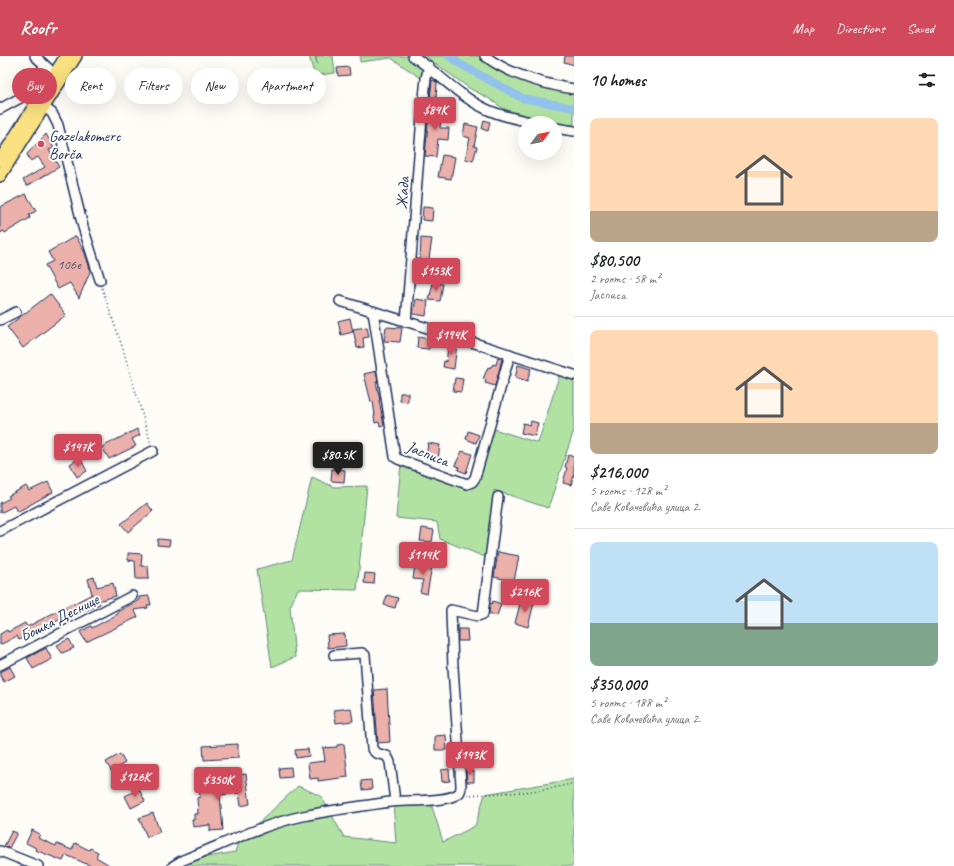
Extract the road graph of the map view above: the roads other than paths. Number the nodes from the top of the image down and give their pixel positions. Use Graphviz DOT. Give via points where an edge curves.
graph roads {
  1 [pos="35,56"];
  2 [pos="66,56"];
  3 [pos="76,56"];
  4 [pos="413,56"];
  5 [pos="485,56"];
  6 [pos="45,66"];
  7 [pos="429,66"];
  8 [pos="48,68"];
  9 [pos="57,70"];
  10 [pos="574,88"];
  11 [pos="35,104"];
  12 [pos="44,106"];
  13 [pos="0,109"];
  14 [pos="518,119"];
  15 [pos="562,129"];
  16 [pos="574,131"];
  17 [pos="0,160"];
  18 [pos="0,176"];
  19 [pos="100,280"];
  20 [pos="340,301"];
  21 [pos="16,312"];
  22 [pos="373,312"];
  23 [pos="0,320"];
  24 [pos="406,322"];
  25 [pos="510,354"];
  26 [pos="574,375"];
  27 [pos="153,451"];
  28 [pos="498,497"];
  29 [pos="0,531"];
  30 [pos="132,596"];
  31 [pos="334,655"];
  32 [pos="0,665"];
  33 [pos="395,801"];
  34 [pos="0,851"];
  35 [pos="38,866"];
  36 [pos="173,866"];
  1 -- 6 [label="street"];
  2 -- 9 [label="main road"];
  3 -- 12 [label="main road"];
  4 -- 7 [label="street"];
  5 -- 10 [label="street" via="495,64 536,81"];
  6 -- 8 [label="street"];
  6 -- 13 [label="street" via="22,97"];
  7 -- 14 [label="street" via="487,110"];
  7 -- 24 [label="street, Жада" via="423,110"];
  11 -- 17 [label="main road"];
  12 -- 18 [label="main road"];
  12 -- 19 [label="street" via="52,113 58,125 83,227"];
  15 -- 16 [label="street"];
  20 -- 22 [label="street"];
  21 -- 23 [label="street"];
  22 -- 24 [label="street"];
  22 -- 25 [label="street, Јасписа" via="395,457 467,484 475,478"];
  24 -- 25 [label="street"];
  25 -- 26 [label="street"];
  27 -- 29 [label="street"];
  28 -- 33 [label="street" via="483,614 478,616 451,610 452,668 461,790 453,797"];
  30 -- 32 [label="street, Бошка Деснице"];
  31 -- 33 [label="street" via="364,654 372,749 387,756 390,762"];
  33 -- 36 [label="street" via="302,816 249,832"];
  34 -- 35 [label="street"];
}
